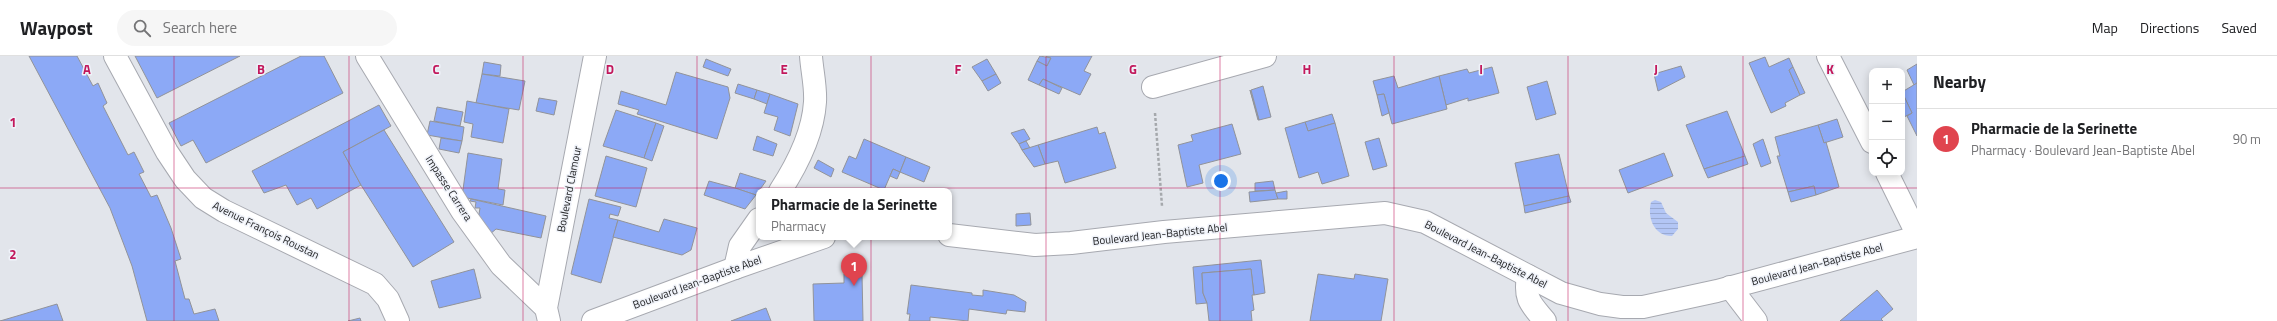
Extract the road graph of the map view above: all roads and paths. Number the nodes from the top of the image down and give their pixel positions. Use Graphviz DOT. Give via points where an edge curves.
graph roads {
  1 [pos="115,56"];
  2 [pos="367,56"];
  3 [pos="595,56"];
  4 [pos="811,56"];
  5 [pos="1265,56"];
  6 [pos="1828,56"];
  7 [pos="1153,87"];
  8 [pos="1871,140"];
  9 [pos="1889,176"];
  10 [pos="782,188"];
  11 [pos="756,223"];
  12 [pos="1164,232"];
  13 [pos="1917,234"];
  14 [pos="952,235"];
  15 [pos="1917,237"];
  16 [pos="815,240"];
  17 [pos="735,268"];
  18 [pos="1528,276"];
  19 [pos="1730,288"];
  20 [pos="547,315"];
  21 [pos="398,321"];
  22 [pos="593,321"];
  23 [pos="1545,321"];
  24 [pos="1756,321"];
  1 -- 21 [label="street, Avenue François Roustan" via="167,152 193,189 224,211 375,284 388,299"];
  2 -- 20 [label="street, Impasse Carrera" via="462,211 501,265"];
  3 -- 20 [label="street, Boulevard Clamour"];
  4 -- 10 [label="street" via="815,93 814,112 798,161"];
  5 -- 7 [label="street"];
  6 -- 8 [label="street"];
  7 -- 12 [label="path"];
  9 -- 13 [label="street"];
  11 -- 17 [label="street" via="740,246"];
  12 -- 14 [label="street, Boulevard Jean-Baptiste Abel" via="1035,245"];
  12 -- 18 [label="street, Boulevard Jean-Baptiste Abel" via="1385,213 1425,222"];
  15 -- 19 [label="street, Boulevard Jean-Baptiste Abel"];
  16 -- 17 [label="street, Boulevard Jean-Baptiste Abel"];
  17 -- 22 [label="street, Boulevard Jean-Baptiste Abel"];
  18 -- 19 [label="street, Boulevard Jean-Baptiste Abel" via="1580,300 1622,307 1643,307"];
  18 -- 23 [label="street" via="1525,291 1527,299"];
  19 -- 24 [label="street"];
}
